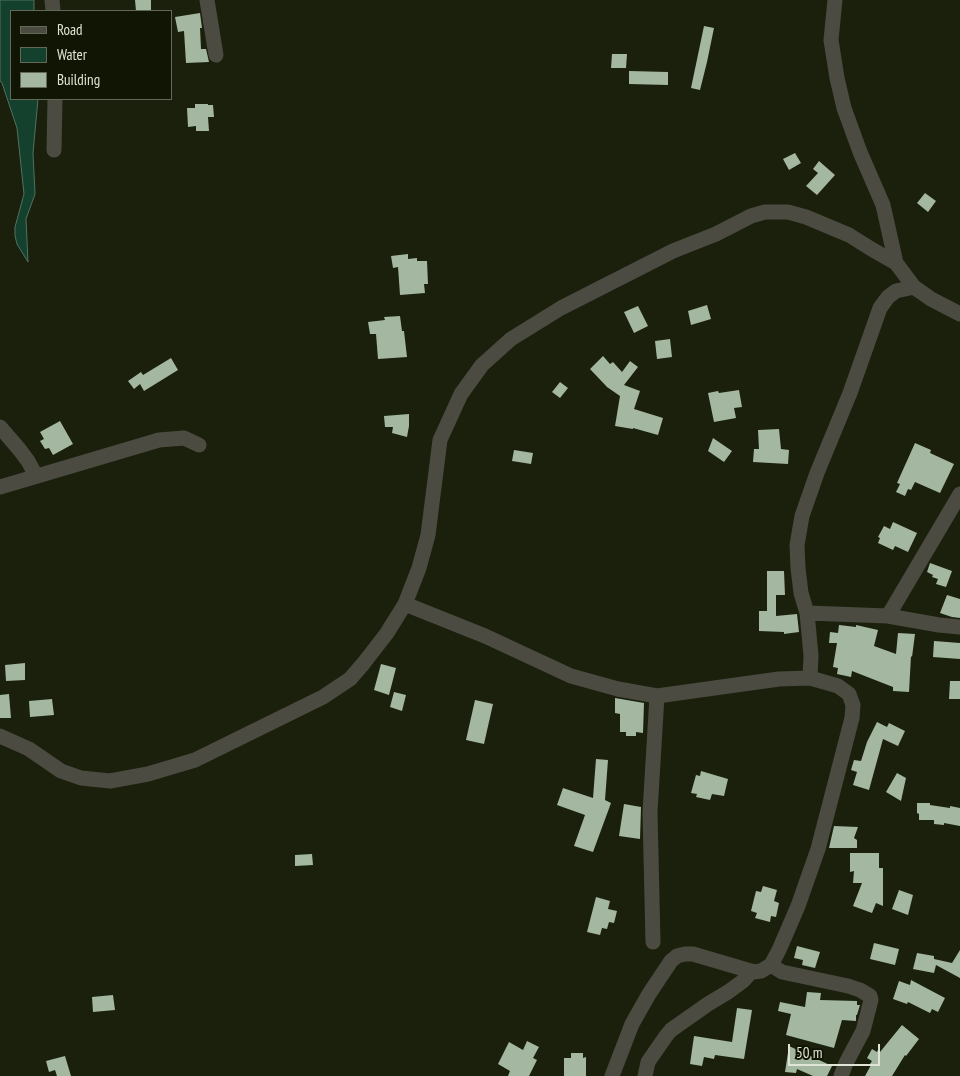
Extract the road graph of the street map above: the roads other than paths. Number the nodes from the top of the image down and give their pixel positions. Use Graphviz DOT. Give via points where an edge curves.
graph roads {
  1 [pos="207,0"];
  2 [pos="835,0"];
  3 [pos="216,55"];
  4 [pos="55,100"];
  5 [pos="54,150"];
  6 [pos="896,263"];
  7 [pos="914,287"];
  8 [pos="960,314"];
  9 [pos="0,427"];
  10 [pos="199,445"];
  11 [pos="36,476"];
  12 [pos="0,487"];
  13 [pos="960,494"];
  14 [pos="405,604"];
  15 [pos="807,613"];
  16 [pos="888,616"];
  17 [pos="960,627"];
  18 [pos="810,678"];
  19 [pos="657,696"];
  20 [pos="0,736"];
  21 [pos="653,942"];
  22 [pos="771,964"];
  23 [pos="752,972"];
  24 [pos="612,1076"];
  25 [pos="646,1076"];
  26 [pos="841,1076"];
  1 -- 3 [label="street"];
  2 -- 6 [label="street" via="831,40 837,78 844,108 882,205"];
  4 -- 5 [label="street"];
  6 -- 7 [label="street"];
  6 -- 14 [label="street" via="827,225 788,212 765,212 604,285 511,339 482,365 462,394 440,440 428,535"];
  7 -- 8 [label="street"];
  7 -- 15 [label="street" via="896,292 880,308 802,516 797,545 798,568"];
  9 -- 11 [label="street"];
  10 -- 11 [label="street" via="184,438 159,440"];
  11 -- 12 [label="street"];
  13 -- 16 [label="street"];
  14 -- 19 [label="street" via="571,676"];
  14 -- 20 [label="street" via="387,633 350,679 323,697 195,760 110,781 81,778 62,771 29,749"];
  15 -- 16 [label="street"];
  15 -- 18 [label="street"];
  16 -- 17 [label="street"];
  18 -- 19 [label="street" via="778,679"];
  18 -- 22 [label="street" via="838,686 849,694 853,705 852,718 818,849 798,906"];
  19 -- 21 [label="street" via="650,812"];
  22 -- 23 [label="street" via="761,971"];
  22 -- 26 [label="street" via="782,972 848,986 870,996 863,1031"];
  23 -- 24 [label="street" via="693,954 677,956 632,1024"];
  23 -- 25 [label="street" via="671,1030 648,1062"];
}
